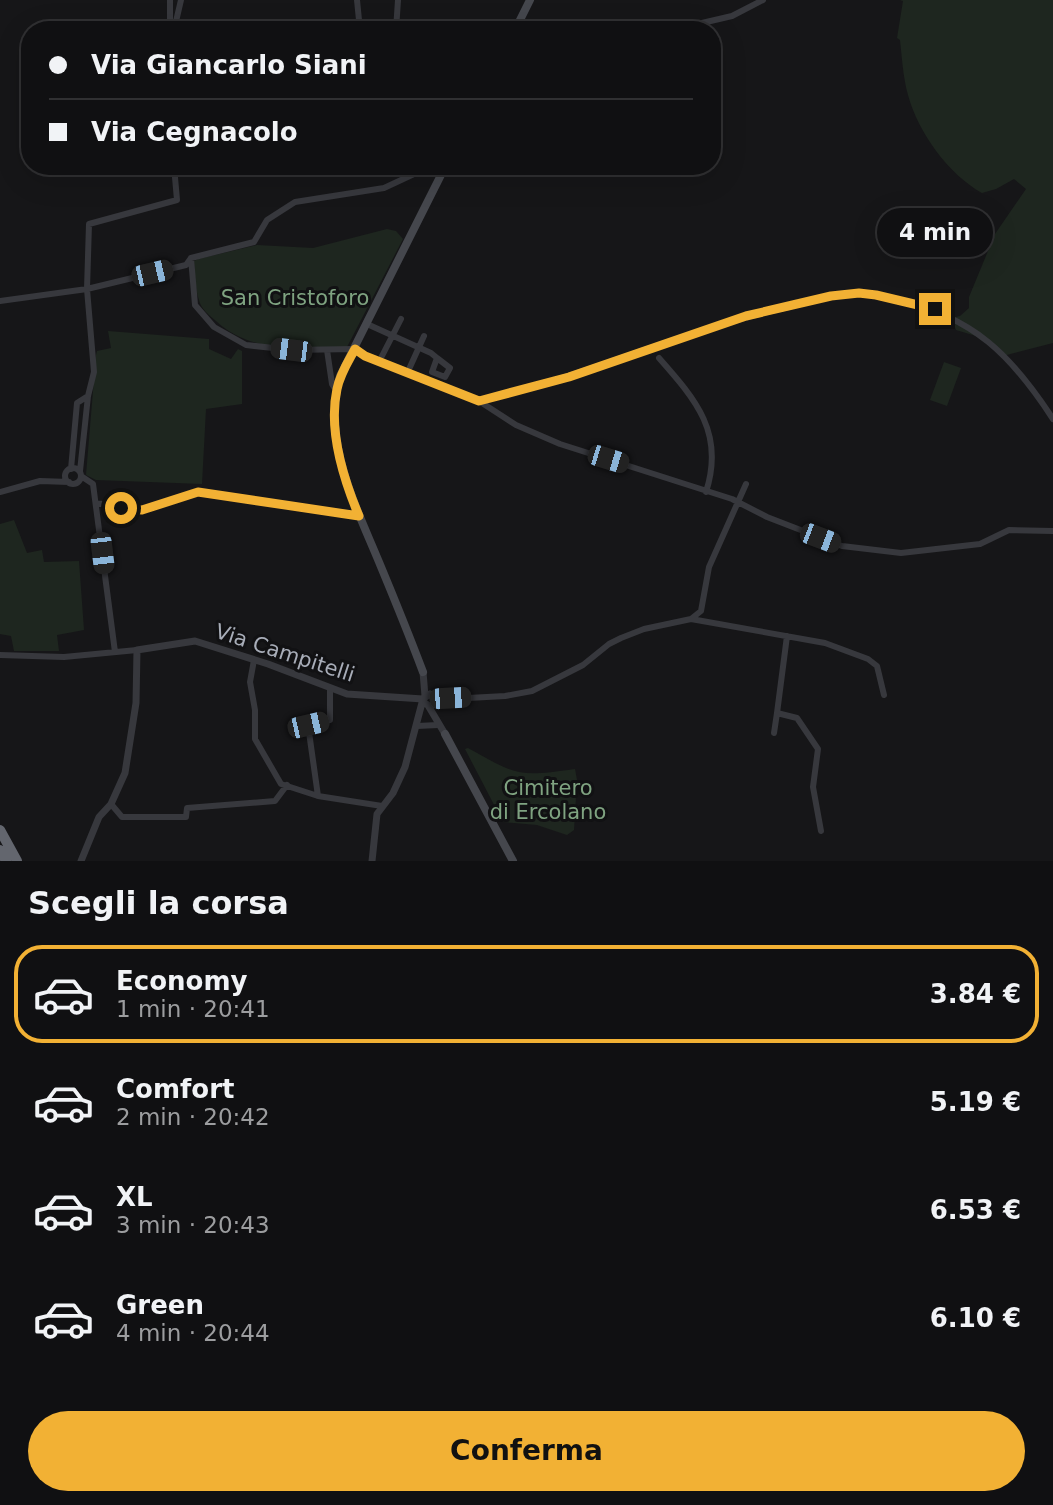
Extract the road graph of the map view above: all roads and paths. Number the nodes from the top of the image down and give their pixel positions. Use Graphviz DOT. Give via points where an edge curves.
graph roads {
  1 [pos="170,0"];
  2 [pos="181,0"];
  3 [pos="357,0"];
  4 [pos="398,0"];
  5 [pos="530,0"];
  6 [pos="763,0"];
  7 [pos="171,21"];
  8 [pos="175,21"];
  9 [pos="359,21"];
  10 [pos="397,21"];
  11 [pos="519,21"];
  12 [pos="711,21"];
  13 [pos="175,175"];
  14 [pos="412,175"];
  15 [pos="439,175"];
  16 [pos="191,258"];
  17 [pos="87,289"];
  18 [pos="0,301"];
  19 [pos="401,319"];
  20 [pos="367,324"];
  21 [pos="391,336"];
  22 [pos="424,336"];
  23 [pos="355,349"];
  24 [pos="418,349"];
  25 [pos="327,350"];
  26 [pos="382,356"];
  27 [pos="437,358"];
  28 [pos="659,358"];
  29 [pos="410,367"];
  30 [pos="337,390"];
  31 [pos="88,396"];
  32 [pos="479,401"];
  33 [pos="1053,419"];
  34 [pos="68,472"];
  35 [pos="79,477"];
  36 [pos="52,480"];
  37 [pos="69,482"];
  38 [pos="746,484"];
  39 [pos="0,492"];
  40 [pos="706,492"];
  41 [pos="96,503"];
  42 [pos="738,503"];
  43 [pos="359,516"];
  44 [pos="1053,531"];
  45 [pos="691,619"];
  46 [pos="787,636"];
  47 [pos="137,650"];
  48 [pos="115,652"];
  49 [pos="0,655"];
  50 [pos="254,660"];
  51 [pos="423,672"];
  52 [pos="330,688"];
  53 [pos="884,695"];
  54 [pos="428,701"];
  55 [pos="777,713"];
  56 [pos="418,723"];
  57 [pos="438,725"];
  58 [pos="774,733"];
  59 [pos="445,734"];
  60 [pos="287,785"];
  61 [pos="318,796"];
  62 [pos="111,804"];
  63 [pos="382,806"];
  64 [pos="0,830"];
  65 [pos="821,831"];
  66 [pos="0,850"];
  67 [pos="6,861"];
  68 [pos="17,861"];
  69 [pos="81,861"];
  70 [pos="372,861"];
  71 [pos="513,861"];
  1 -- 7 [label="street"];
  2 -- 8 [label="street"];
  3 -- 9 [label="street"];
  4 -- 10 [label="street"];
  5 -- 11 [label="main road"];
  6 -- 12 [label="street"];
  13 -- 17 [label="street" via="177,200 89,224"];
  14 -- 16 [label="street" via="384,188 295,202 267,220 254,242"];
  15 -- 20 [label="main road"];
  16 -- 17 [label="street" via="186,265"];
  16 -- 25 [label="street" via="195,305 214,327 246,345"];
  17 -- 18 [label="street"];
  17 -- 31 [label="street" via="94,372"];
  19 -- 21 [label="street"];
  20 -- 21 [label="street"];
  20 -- 23 [label="main road"];
  21 -- 24 [label="street"];
  21 -- 26 [label="street"];
  22 -- 24 [label="street"];
  23 -- 25 [label="street"];
  23 -- 30 [label="main road"];
  23 -- 32 [label="street"];
  24 -- 27 [label="street"];
  24 -- 29 [label="street"];
  25 -- 30 [label="street"];
  28 -- 40 [label="street" via="700,410 712,438"];
  30 -- 43 [label="main road" via="338,446"];
  31 -- 34 [label="street" via="77,403"];
  31 -- 35 [label="street"];
  32 -- 33 [label="street" via="569,377 746,316 859,293 922,305 974,330 1006,357"];
  32 -- 40 [label="street" via="516,425 560,444"];
  34 -- 35 [label="street"];
  34 -- 36 [label="street"];
  34 -- 37 [label="street"];
  35 -- 37 [label="street"];
  35 -- 41 [label="street" via="93,484"];
  36 -- 37 [label="street"];
  36 -- 39 [label="street"];
  38 -- 42 [label="street"];
  40 -- 42 [label="street"];
  41 -- 43 [label="street" via="142,510 198,492"];
  41 -- 48 [label="street"];
  42 -- 44 [label="street" via="842,546 901,553 979,544 1009,530"];
  42 -- 45 [label="street" via="709,568 701,611"];
  43 -- 51 [label="main road"];
  45 -- 46 [label="street"];
  45 -- 54 [label="street" via="644,629 609,644 583,665 532,691"];
  46 -- 53 [label="street" via="833,645 868,659 877,666"];
  46 -- 55 [label="street"];
  47 -- 48 [label="street"];
  47 -- 50 [label="street, Via Campitelli" via="195,641"];
  47 -- 62 [label="street" via="133,734 122,785"];
  48 -- 49 [label="street" via="64,657"];
  50 -- 52 [label="street, Via Campitelli"];
  50 -- 60 [label="street" via="250,682 255,739 281,784"];
  51 -- 54 [label="street"];
  52 -- 54 [label="street, Via Campitelli" via="347,695"];
  52 -- 61 [label="street" via="330,720 308,725"];
  54 -- 56 [label="street"];
  54 -- 57 [label="street"];
  54 -- 59 [label="street"];
  55 -- 58 [label="street"];
  55 -- 65 [label="street" via="797,718 818,749 813,788"];
  56 -- 57 [label="street"];
  56 -- 63 [label="street" via="405,767"];
  57 -- 59 [label="street"];
  59 -- 71 [label="main road"];
  60 -- 61 [label="street"];
  60 -- 62 [label="street" via="275,801 187,808 186,817 122,817"];
  61 -- 63 [label="street"];
  62 -- 69 [label="street" via="99,817"];
  63 -- 70 [label="street"];
  64 -- 68 [label="highway"];
  66 -- 67 [label="highway"];
}
